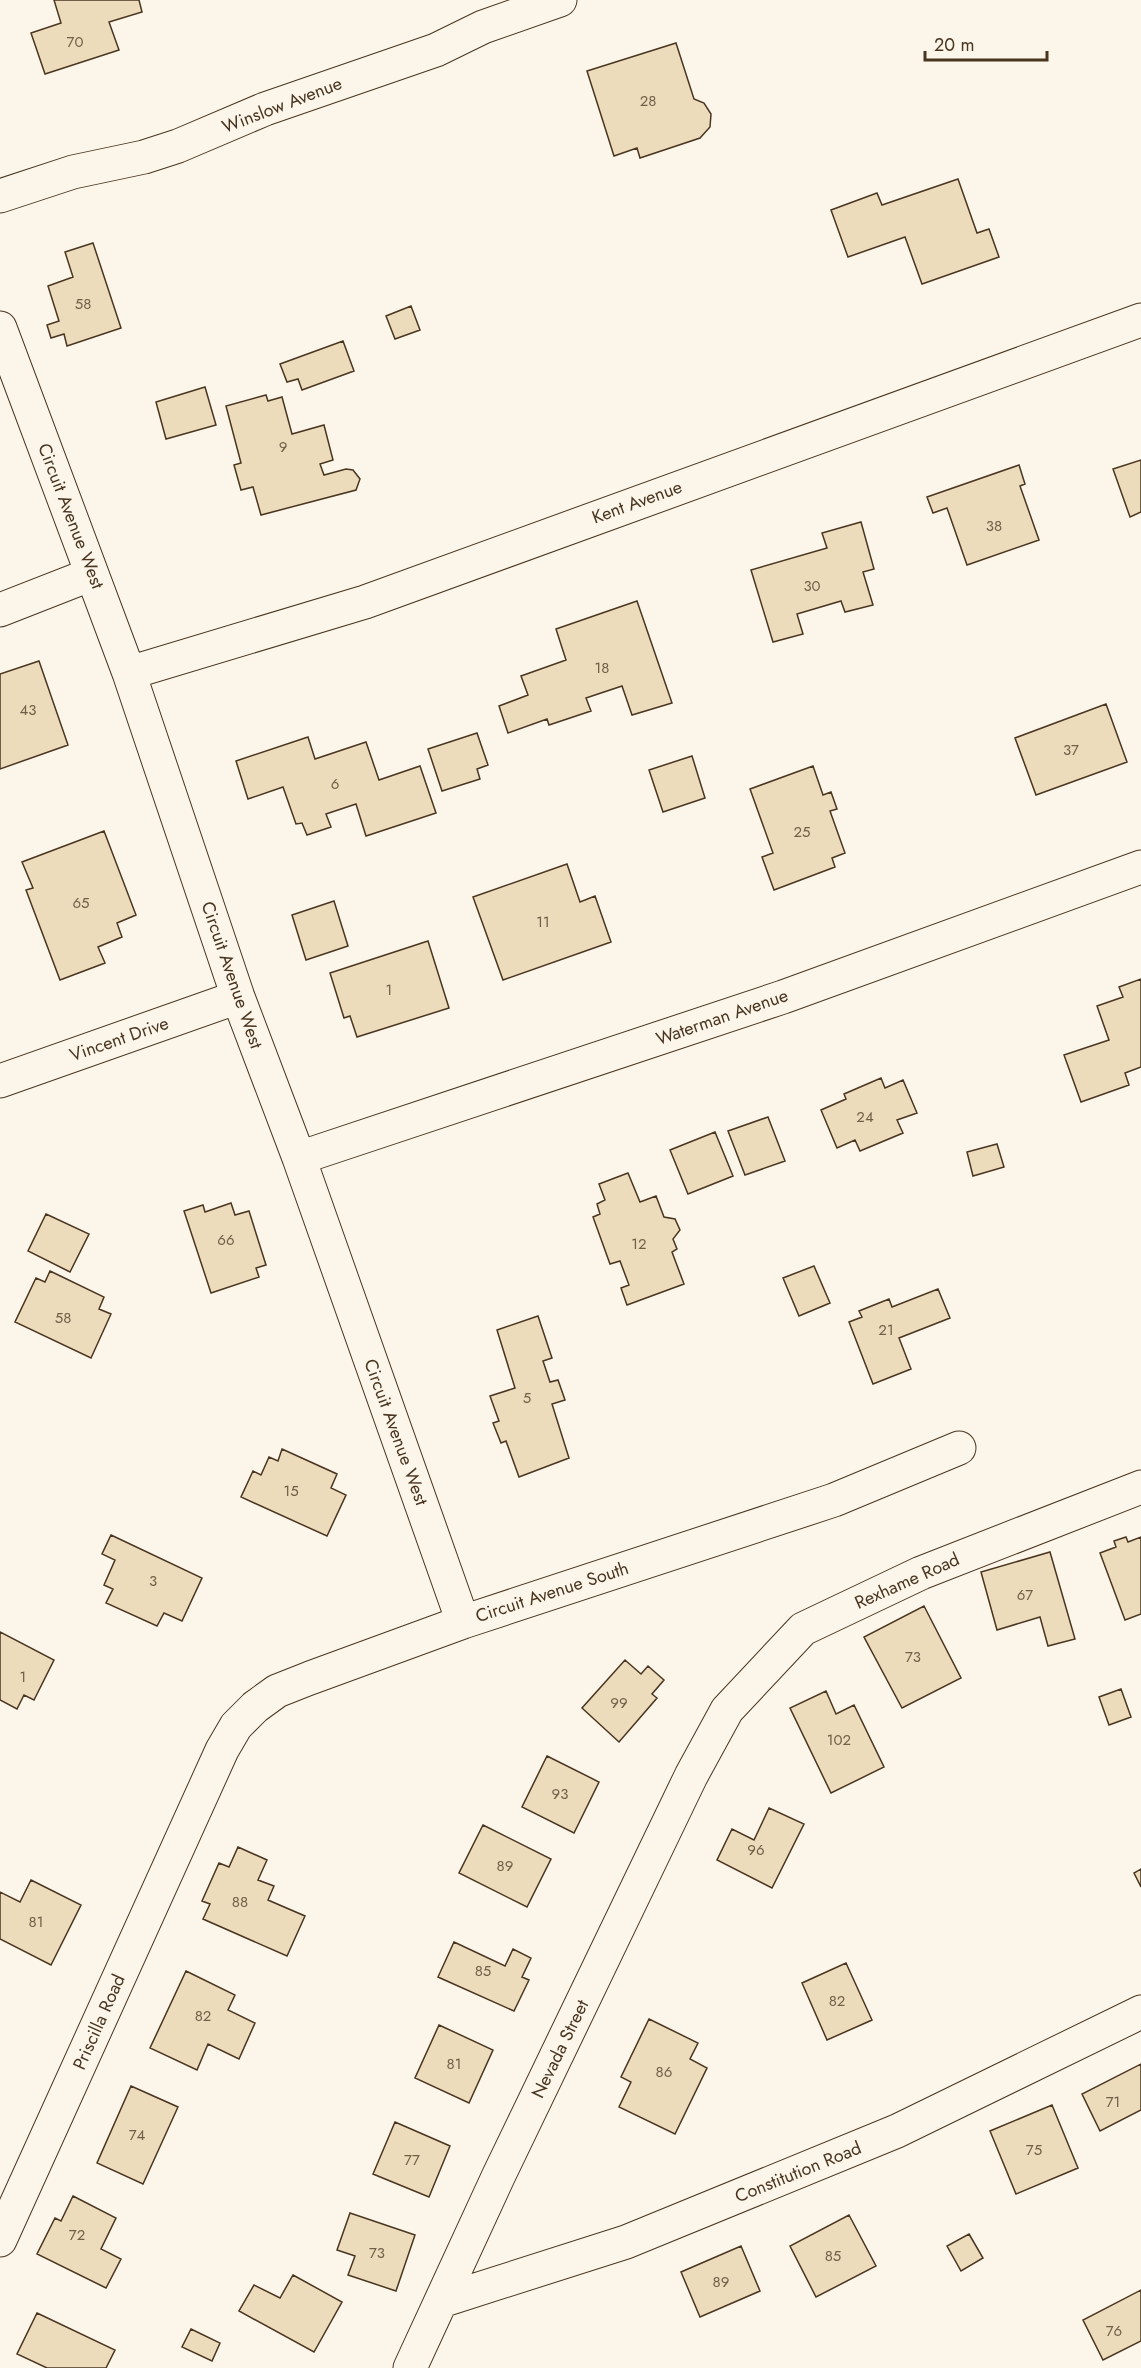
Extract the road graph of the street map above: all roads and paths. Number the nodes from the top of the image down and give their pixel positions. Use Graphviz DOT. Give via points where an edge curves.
graph roads {
  1 [pos="560,0"];
  2 [pos="0,196"];
  3 [pos="1141,320"];
  4 [pos="0,328"];
  5 [pos="92,574"];
  6 [pos="0,610"];
  7 [pos="129,673"];
  8 [pos="1141,867"];
  9 [pos="238,997"];
  10 [pos="0,1081"];
  11 [pos="299,1158"];
  12 [pos="958,1448"];
  13 [pos="1141,1487"];
  14 [pos="463,1622"];
  15 [pos="715,1733"];
  16 [pos="198,1803"];
  17 [pos="1141,2012"];
  18 [pos="0,2240"];
  19 [pos="441,2301"];
  20 [pos="410,2368"];
  1 -- 2 [label="street, Winslow Avenue" via="483,27 436,50 266,109 178,146 73,172"];
  3 -- 7 [label="street, Kent Avenue" via="365,602"];
  4 -- 5 [label="street, Circuit Avenue West"];
  5 -- 6 [label="street"];
  5 -- 7 [label="street, Circuit Avenue West"];
  7 -- 9 [label="street, Circuit Avenue West"];
  8 -- 11 [label="street, Waterman Avenue" via="771,1000"];
  9 -- 10 [label="street, Vincent Drive"];
  9 -- 11 [label="street, Circuit Avenue West"];
  11 -- 14 [label="street, Circuit Avenue West"];
  12 -- 14 [label="street, Circuit Avenue South" via="834,1500"];
  13 -- 15 [label="street, Rexhame Road" via="921,1573 803,1629 727,1710"];
  14 -- 16 [label="street, Circuit Avenue South" via="277,1691 236,1726"];
  15 -- 19 [label="street, Nevada Street"];
  16 -- 18 [label="street, Priscilla Road"];
  17 -- 19 [label="street, Constitution Road" via="886,2136 626,2242"];
  19 -- 20 [label="street, Nevada Street"];
}
